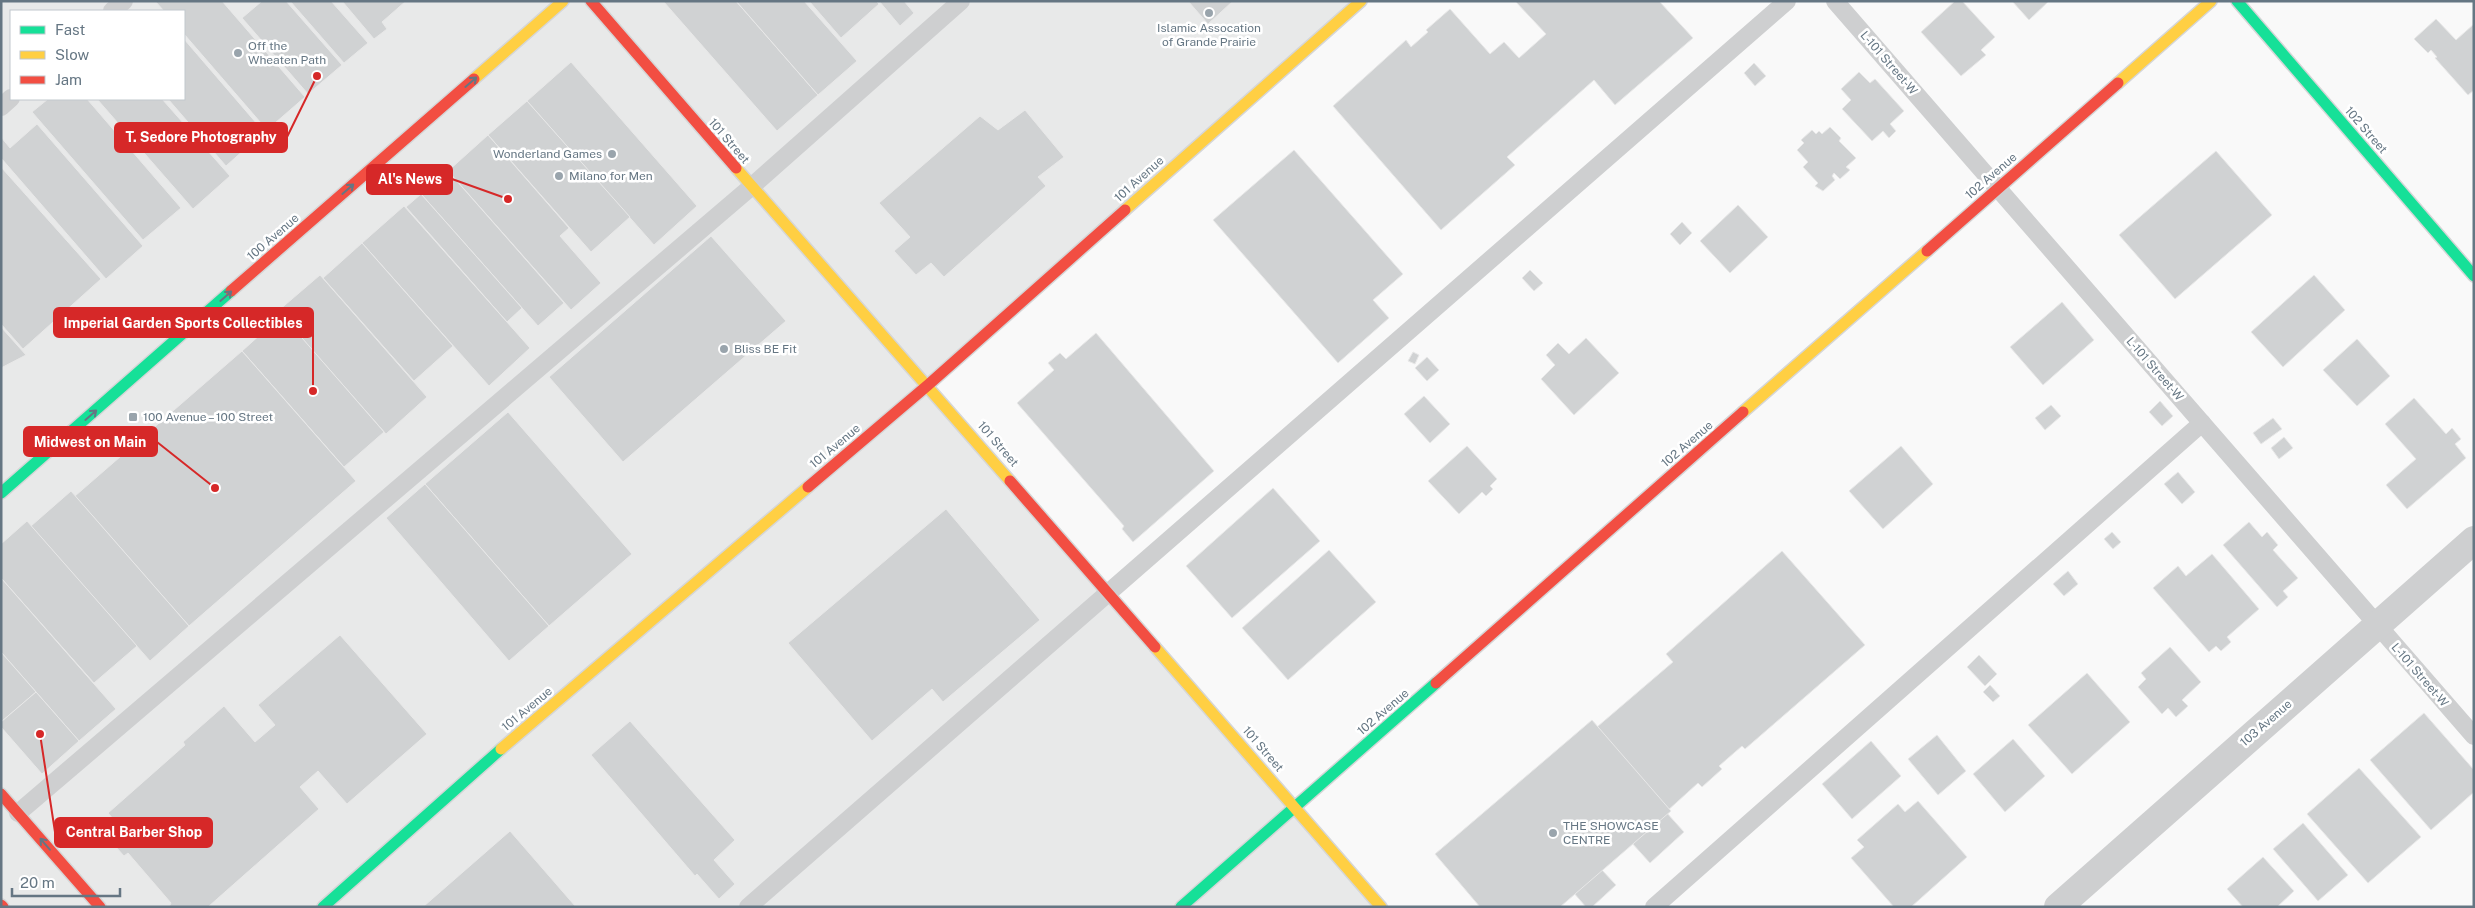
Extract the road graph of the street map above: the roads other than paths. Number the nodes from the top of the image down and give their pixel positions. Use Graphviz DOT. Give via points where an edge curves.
graph roads {
  1 [pos="124,1"];
  2 [pos="563,1"];
  3 [pos="591,1"];
  4 [pos="961,1"];
  5 [pos="1361,1"];
  6 [pos="1787,1"];
  7 [pos="1836,1"];
  8 [pos="2211,1"];
  9 [pos="2237,1"];
  10 [pos="113,10"];
  11 [pos="751,187"];
  12 [pos="1998,188"];
  13 [pos="2474,276"];
  14 [pos="928,385"];
  15 [pos="2202,423"];
  16 [pos="1,493"];
  17 [pos="2474,540"];
  18 [pos="1110,592"];
  19 [pos="2377,625"];
  20 [pos="2474,736"];
  21 [pos="1,794"];
  22 [pos="1295,807"];
  23 [pos="18,813"];
  24 [pos="100,907"];
  25 [pos="322,907"];
  26 [pos="748,907"];
  27 [pos="1181,907"];
  28 [pos="1381,907"];
  29 [pos="1654,907"];
  30 [pos="2058,907"];
  1 -- 10 [label="lane"];
  16 -- 2 [label="street, 100 Avenue, one-way"];
  3 -- 11 [label="street, 101 Street"];
  4 -- 11 [label="lane"];
  5 -- 14 [label="street, 101 Avenue"];
  6 -- 18 [label="lane"];
  7 -- 12 [label="lane, L-101 Street-W"];
  8 -- 12 [label="street, 102 Avenue"];
  9 -- 13 [label="street, 102 Street"];
  11 -- 14 [label="street, 101 Street"];
  11 -- 23 [label="lane"];
  12 -- 15 [label="lane, L-101 Street-W"];
  12 -- 22 [label="street, 102 Avenue"];
  14 -- 18 [label="street, 101 Street"];
  14 -- 25 [label="street, 101 Avenue" via="465,779"];
  15 -- 19 [label="lane, L-101 Street-W"];
  15 -- 29 [label="lane"];
  17 -- 19 [label="street, 103 Avenue"];
  18 -- 22 [label="street, 101 Street"];
  18 -- 26 [label="lane"];
  19 -- 20 [label="lane, L-101 Street-W"];
  19 -- 30 [label="street, 103 Avenue"];
  21 -- 23 [label="street"];
  22 -- 27 [label="street, 102 Avenue"];
  22 -- 28 [label="street, 101 Street"];
  24 -- 23 [label="street, one-way"];
}
